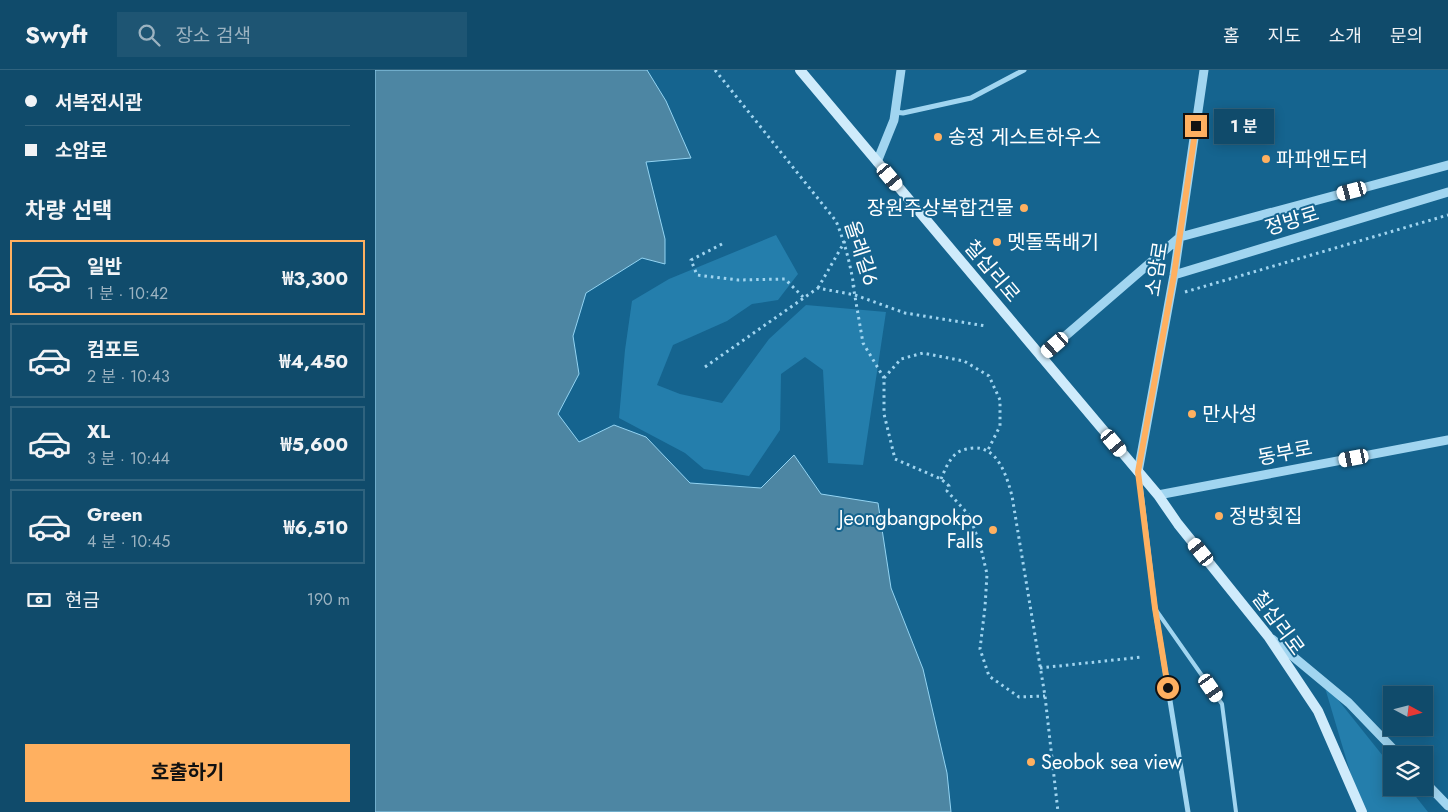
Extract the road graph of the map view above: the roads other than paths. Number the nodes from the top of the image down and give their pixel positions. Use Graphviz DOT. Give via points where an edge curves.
graph roads {
  1 [pos="799,70"];
  2 [pos="901,70"];
  3 [pos="1024,70"];
  4 [pos="1204,70"];
  5 [pos="895,112"];
  6 [pos="877,162"];
  7 [pos="1448,165"];
  8 [pos="1448,192"];
  9 [pos="1180,237"];
  10 [pos="1174,275"];
  11 [pos="1041,358"];
  12 [pos="1448,440"];
  13 [pos="1138,472"];
  14 [pos="1158,495"];
  15 [pos="1155,608"];
  16 [pos="1268,636"];
  17 [pos="1390,746"];
  18 [pos="1433,790"];
  19 [pos="1448,806"];
  20 [pos="1189,812"];
  21 [pos="1236,812"];
  22 [pos="1362,812"];
  1 -- 6 [label="main road, 칠십리로"];
  2 -- 5 [label="street"];
  3 -- 5 [label="street" via="971,98"];
  4 -- 9 [label="street, 소암로"];
  5 -- 6 [label="street"];
  6 -- 11 [label="main road, 칠십리로"];
  7 -- 9 [label="street, 정방로"];
  8 -- 10 [label="street, 정방로"];
  9 -- 10 [label="street, 소암로"];
  9 -- 11 [label="street"];
  10 -- 13 [label="street, 소암로"];
  11 -- 13 [label="main road, 칠십리로"];
  12 -- 14 [label="street, 동부로"];
  13 -- 14 [label="main road, 칠십리로"];
  13 -- 15 [label="street"];
  14 -- 16 [label="main road, 칠십리로"];
  15 -- 20 [label="street"];
  15 -- 21 [label="lane" via="1222,704"];
  16 -- 17 [label="street" via="1349,703"];
  16 -- 22 [label="main road, 칠십리로" via="1318,711"];
  18 -- 19 [label="street"];
}
